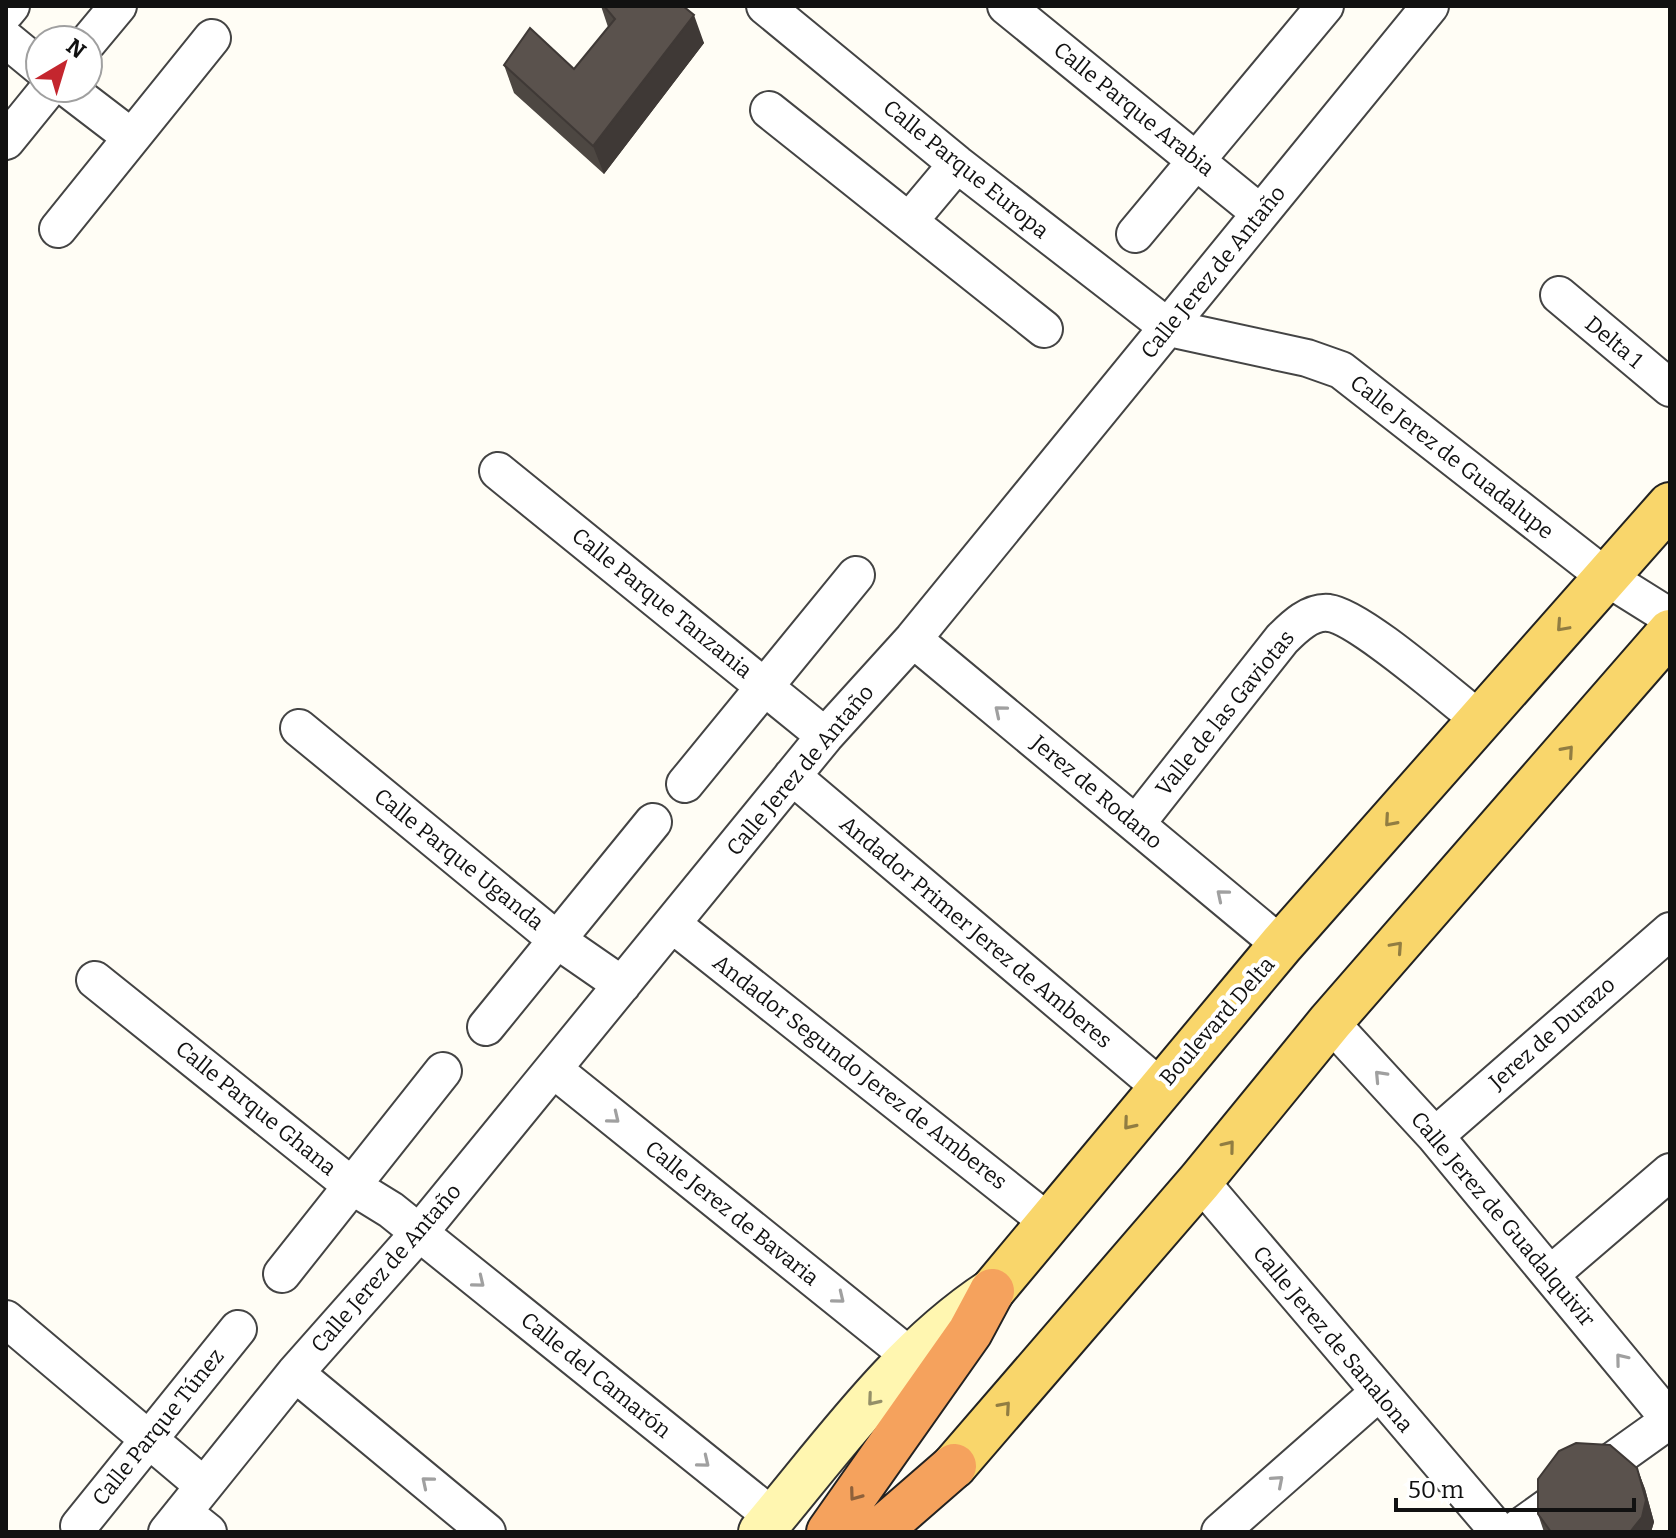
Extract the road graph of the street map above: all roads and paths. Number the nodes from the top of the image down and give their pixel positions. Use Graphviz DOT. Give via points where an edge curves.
graph roads {
  1 [pos="11,6"];
  2 [pos="118,6"];
  3 [pos="765,6"];
  4 [pos="1006,6"];
  5 [pos="1325,6"];
  6 [pos="1430,6"];
  7 [pos="6,12"];
  8 [pos="103,24"];
  9 [pos="212,38"];
  10 [pos="6,39"];
  11 [pos="24,54"];
  12 [pos="36,104"];
  13 [pos="88,104"];
  14 [pos="769,110"];
  15 [pos="131,137"];
  16 [pos="6,141"];
  17 [pos="1196,160"];
  18 [pos="957,164"];
  19 [pos="1260,213"];
  20 [pos="910,220"];
  21 [pos="58,229"];
  22 [pos="1135,234"];
  23 [pos="1559,295"];
  24 [pos="1169,328"];
  25 [pos="1044,329"];
  26 [pos="1670,388"];
  27 [pos="498,471"];
  28 [pos="1670,505"];
  29 [pos="856,575"];
  30 [pos="1606,577"];
  31 [pos="1670,617"];
  32 [pos="1670,632"];
  33 [pos="913,639"];
  34 [pos="765,686"];
  35 [pos="1479,719"];
  36 [pos="299,728"];
  37 [pos="825,736"];
  38 [pos="792,776"];
  39 [pos="685,784"];
  40 [pos="653,822"];
  41 [pos="1136,824"];
  42 [pos="672,924"];
  43 [pos="1670,931"];
  44 [pos="557,940"];
  45 [pos="1281,945"];
  46 [pos="95,980"];
  47 [pos="622,985"];
  48 [pos="1330,1022"];
  49 [pos="486,1027"];
  50 [pos="553,1069"];
  51 [pos="443,1071"];
  52 [pos="1160,1087"];
  53 [pos="1435,1136"];
  54 [pos="1670,1172"];
  55 [pos="1200,1181"];
  56 [pos="352,1186"];
  57 [pos="1047,1221"];
  58 [pos="419,1233"];
  59 [pos="282,1274"];
  60 [pos="1551,1274"];
  61 [pos="992,1291"];
  62 [pos="6,1319"];
  63 [pos="238,1329"];
  64 [pos="911,1357"];
  65 [pos="295,1373"];
  66 [pos="1379,1392"];
  67 [pos="1670,1420"];
  68 [pos="150,1440"];
  69 [pos="954,1466"];
  70 [pos="191,1515"];
  71 [pos="767,1525"];
  72 [pos="79,1526"];
  73 [pos="487,1532"];
  74 [pos="829,1532"];
  75 [pos="878,1532"];
  76 [pos="908,1532"];
  77 [pos="1220,1532"];
  78 [pos="1499,1532"];
  79 [pos="1513,1532"];
  1 -- 7 [label="street"];
  2 -- 8 [label="street"];
  3 -- 18 [label="street, Calle Parque Europa"];
  4 -- 17 [label="street, Calle Parque Arabia"];
  5 -- 17 [label="street"];
  6 -- 19 [label="street, Calle Jerez de Antaño"];
  9 -- 15 [label="street"];
  10 -- 11 [label="street"];
  12 -- 16 [label="street"];
  13 -- 15 [label="street"];
  14 -- 20 [label="street"];
  15 -- 21 [label="street"];
  17 -- 19 [label="street, Calle Parque Arabia"];
  17 -- 22 [label="street"];
  18 -- 20 [label="street"];
  18 -- 24 [label="street, Calle Parque Europa"];
  19 -- 24 [label="street, Calle Jerez de Antaño"];
  20 -- 25 [label="street"];
  23 -- 26 [label="street, Delta 1"];
  24 -- 30 [label="street, Calle Jerez de Guadalupe" via="1341,370"];
  24 -- 33 [label="street, Calle Jerez de Antaño"];
  27 -- 34 [label="street, Calle Parque Tanzania"];
  28 -- 30 [label="main road, Boulevard Delta"];
  29 -- 34 [label="street"];
  30 -- 31 [label="street, Calle Jerez de Guadalupe"];
  30 -- 35 [label="main road, Boulevard Delta, one-way"];
  48 -- 32 [label="main road, one-way"];
  33 -- 37 [label="street, Calle Jerez de Antaño"];
  41 -- 33 [label="street, Jerez de Rodano, one-way"];
  34 -- 37 [label="street, Calle Parque Tanzania"];
  34 -- 39 [label="street"];
  35 -- 41 [label="street, Valle de las Gaviotas" via="1355,624 1327,613 1313,616 1282,639"];
  35 -- 45 [label="main road, Boulevard Delta, one-way"];
  36 -- 44 [label="street, Calle Parque Uganda"];
  37 -- 38 [label="street, Calle Jerez de Antaño"];
  38 -- 42 [label="street, Calle Jerez de Antaño"];
  38 -- 52 [label="street, Andador Primer Jerez de Amberes"];
  40 -- 44 [label="street"];
  45 -- 41 [label="street, Jerez de Rodano, one-way"];
  42 -- 47 [label="street, Calle Jerez de Antaño"];
  42 -- 57 [label="street, Andador Segundo Jerez de Amberes"];
  43 -- 53 [label="street, Jerez de Durazo"];
  44 -- 47 [label="street, Calle Parque Uganda"];
  44 -- 49 [label="street"];
  45 -- 52 [label="main road, Boulevard Delta"];
  46 -- 56 [label="street, Calle Parque Ghana"];
  47 -- 50 [label="street, Calle Jerez de Antaño"];
  53 -- 48 [label="street, Calle Jerez de Guadalquivir, one-way"];
  55 -- 48 [label="main road, one-way"];
  50 -- 58 [label="street, Calle Jerez de Antaño"];
  50 -- 64 [label="street, Calle Jerez de Bavaria, one-way"];
  51 -- 56 [label="street"];
  52 -- 57 [label="main road, Boulevard Delta, one-way"];
  53 -- 60 [label="street, Calle Jerez de Guadalquivir"];
  54 -- 60 [label="street"];
  55 -- 66 [label="street, Calle Jerez de Sanalona"];
  69 -- 55 [label="main road, one-way"];
  56 -- 58 [label="street, Calle Parque Ghana"];
  56 -- 59 [label="street"];
  57 -- 61 [label="main road, Boulevard Delta"];
  58 -- 65 [label="street, Calle Jerez de Antaño"];
  58 -- 71 [label="street, Calle del Camarón, one-way"];
  67 -- 60 [label="street, Calle Jerez de Guadalquivir, one-way"];
  61 -- 64 [label="main road, Boulevard Delta" via="953,1316"];
  61 -- 74 [label="highway, one-way" via="970,1332"];
  62 -- 68 [label="street"];
  63 -- 68 [label="street, Calle Parque Túnez"];
  64 -- 71 [label="main road, Boulevard Delta, one-way"];
  65 -- 70 [label="street, Calle Jerez de Antaño"];
  73 -- 65 [label="street, one-way"];
  77 -- 66 [label="street, one-way"];
  66 -- 78 [label="street, Calle Jerez de Sanalona"];
  67 -- 79 [label="street"];
  68 -- 70 [label="street"];
  68 -- 72 [label="street, Calle Parque Túnez"];
  69 -- 75 [label="highway"];
  69 -- 76 [label="main road"];
}
